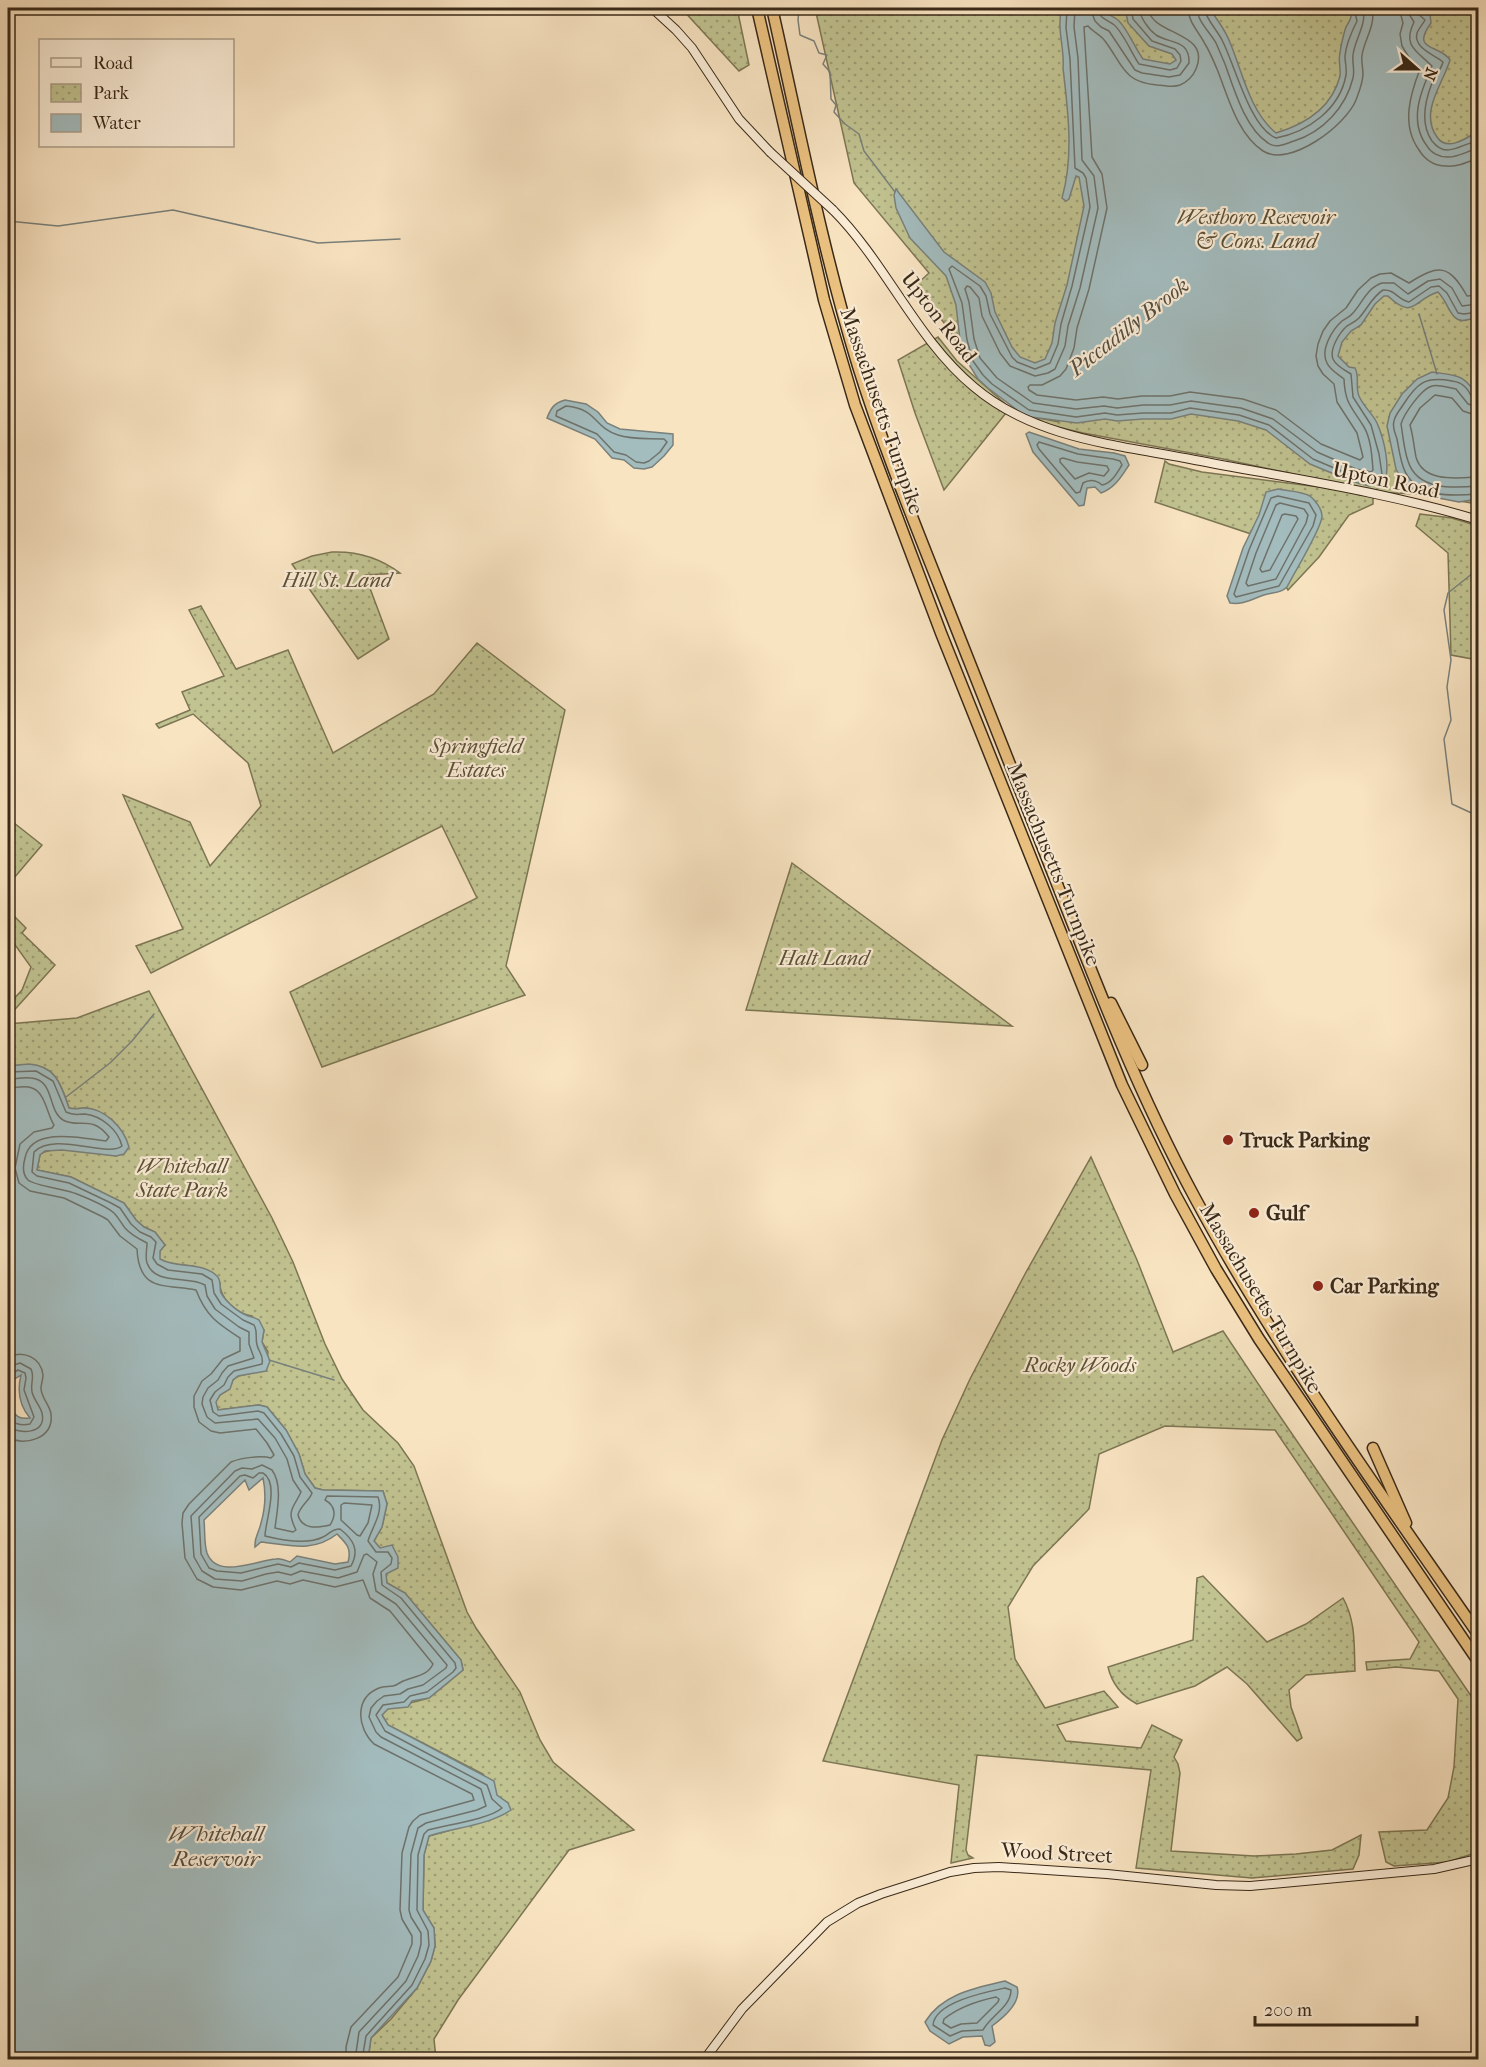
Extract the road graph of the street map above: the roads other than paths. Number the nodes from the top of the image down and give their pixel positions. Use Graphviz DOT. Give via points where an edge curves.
graph roads {
  1 [pos="652,8"];
  2 [pos="757,8"];
  3 [pos="772,8"];
  4 [pos="1479,520"];
  5 [pos="1084,951"];
  6 [pos="1142,1065"];
  7 [pos="1373,1448"];
  8 [pos="1415,1542"];
  9 [pos="1479,1635"];
  10 [pos="1479,1661"];
  11 [pos="1479,1859"];
  12 [pos="704,2060"];
  1 -- 4 [label="main road, Upton Road, bridge" via="692,48 735,114 833,210 861,243 955,370 992,402 1054,431 1094,441 1358,492"];
  2 -- 10 [label="highway, Massachusetts Turnpike" via="824,300 855,405 941,633 1122,1085 1175,1194 1256,1334"];
  3 -- 5 [label="highway, Massachusetts Turnpike" via="817,209 865,386 914,523"];
  5 -- 6 [label="highway"];
  5 -- 8 [label="highway, Massachusetts Turnpike" via="1150,1110 1233,1268 1283,1349"];
  7 -- 8 [label="highway"];
  8 -- 9 [label="highway, Massachusetts Turnpike"];
  11 -- 12 [label="main road, Wood Street" via="1434,1869 1250,1886 999,1867 950,1872 858,1903 827,1922 742,2009"];
}
